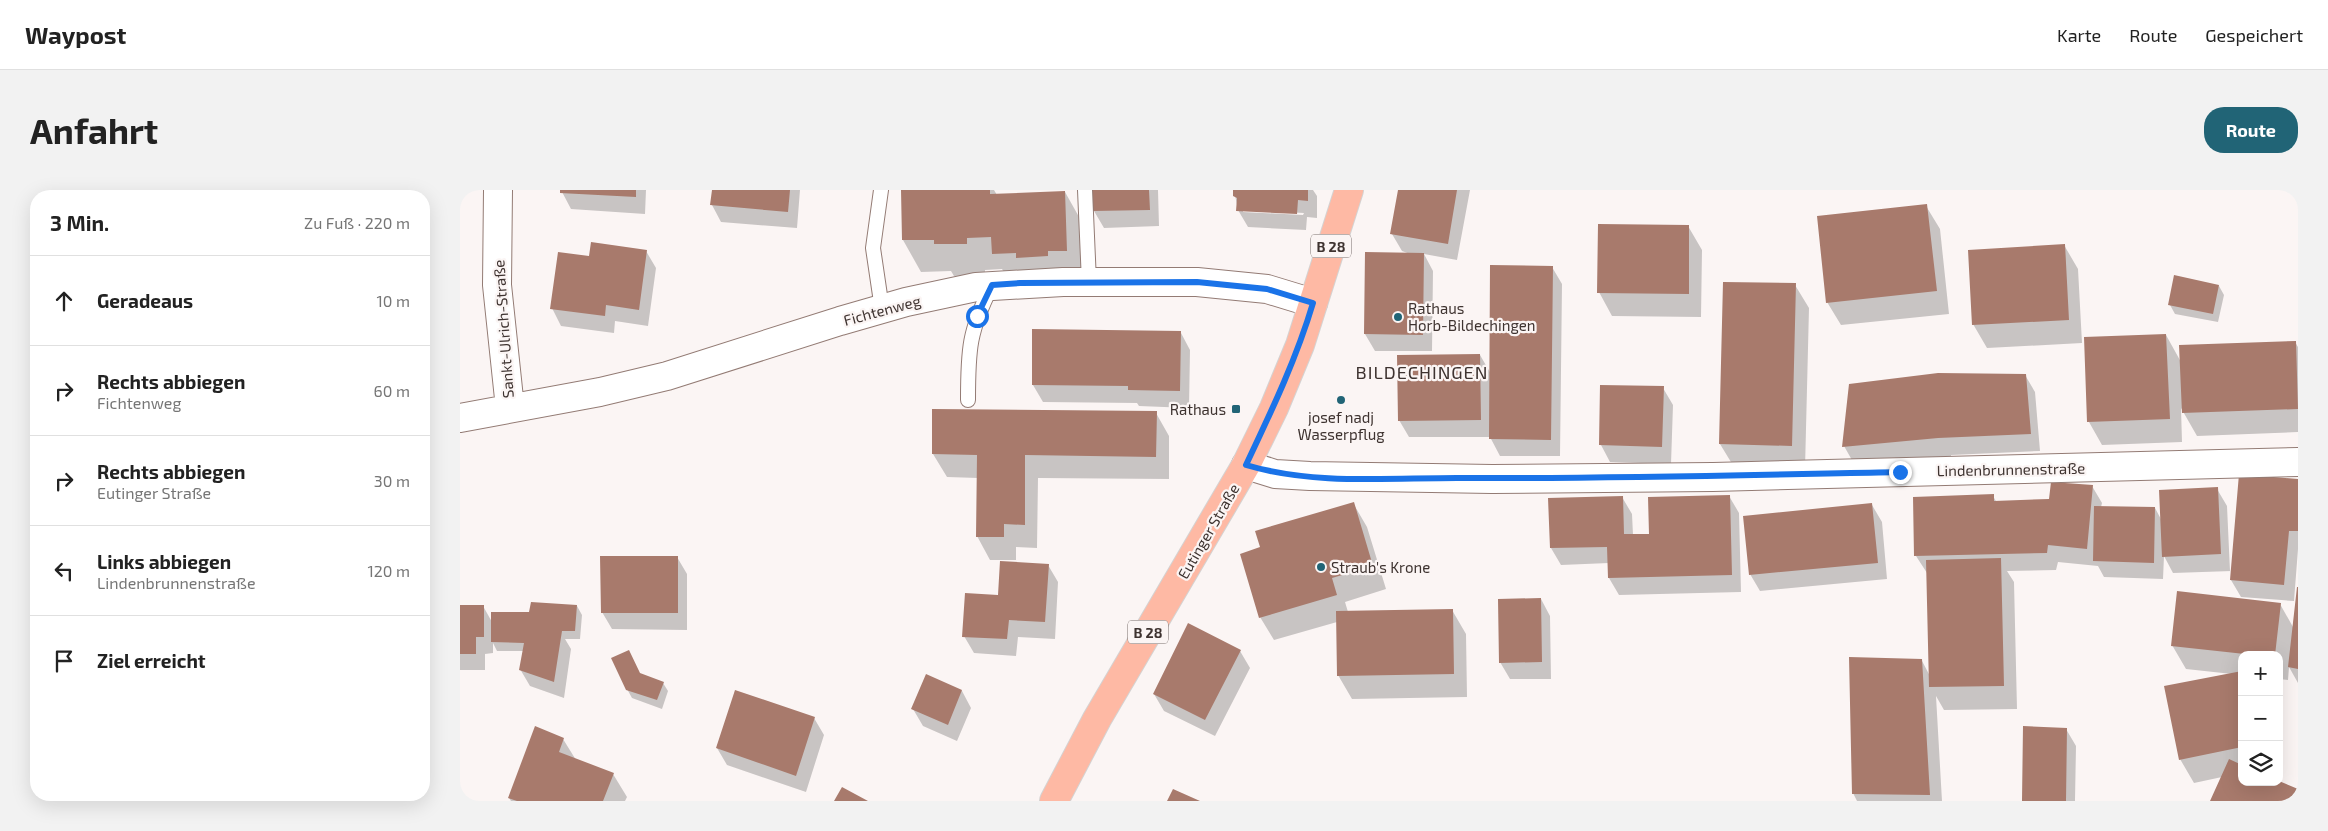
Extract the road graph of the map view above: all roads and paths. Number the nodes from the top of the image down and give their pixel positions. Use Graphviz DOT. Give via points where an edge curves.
graph roads {
  1 [pos="498,190"];
  2 [pos="881,190"];
  3 [pos="1085,190"];
  4 [pos="1350,190"];
  5 [pos="1089,282"];
  6 [pos="992,285"];
  7 [pos="1313,303"];
  8 [pos="882,309"];
  9 [pos="968,400"];
  10 [pos="510,408"];
  11 [pos="460,418"];
  12 [pos="2298,462"];
  13 [pos="1246,465"];
  14 [pos="1054,801"];
  1 -- 10 [label="street, Sankt-Ulrich-Straße" via="497,285"];
  2 -- 8 [label="lane" via="873,248"];
  3 -- 5 [label="lane"];
  4 -- 7 [label="main road, Eutinger Straße / B 28"];
  5 -- 6 [label="street, Fichtenweg"];
  5 -- 7 [label="street, Fichtenweg" via="1228,284 1267,289"];
  6 -- 8 [label="street, Fichtenweg"];
  6 -- 9 [label="lane" via="970,339"];
  7 -- 13 [label="main road, Eutinger Straße / B 28" via="1274,408"];
  8 -- 10 [label="street, Fichtenweg" via="667,376"];
  10 -- 11 [label="street, Fichtenweg"];
  12 -- 13 [label="street, Lindenbrunnenstraße" via="1713,477 1492,479 1274,474"];
  13 -- 14 [label="main road, Eutinger Straße / B 28" via="1097,719"];
}
